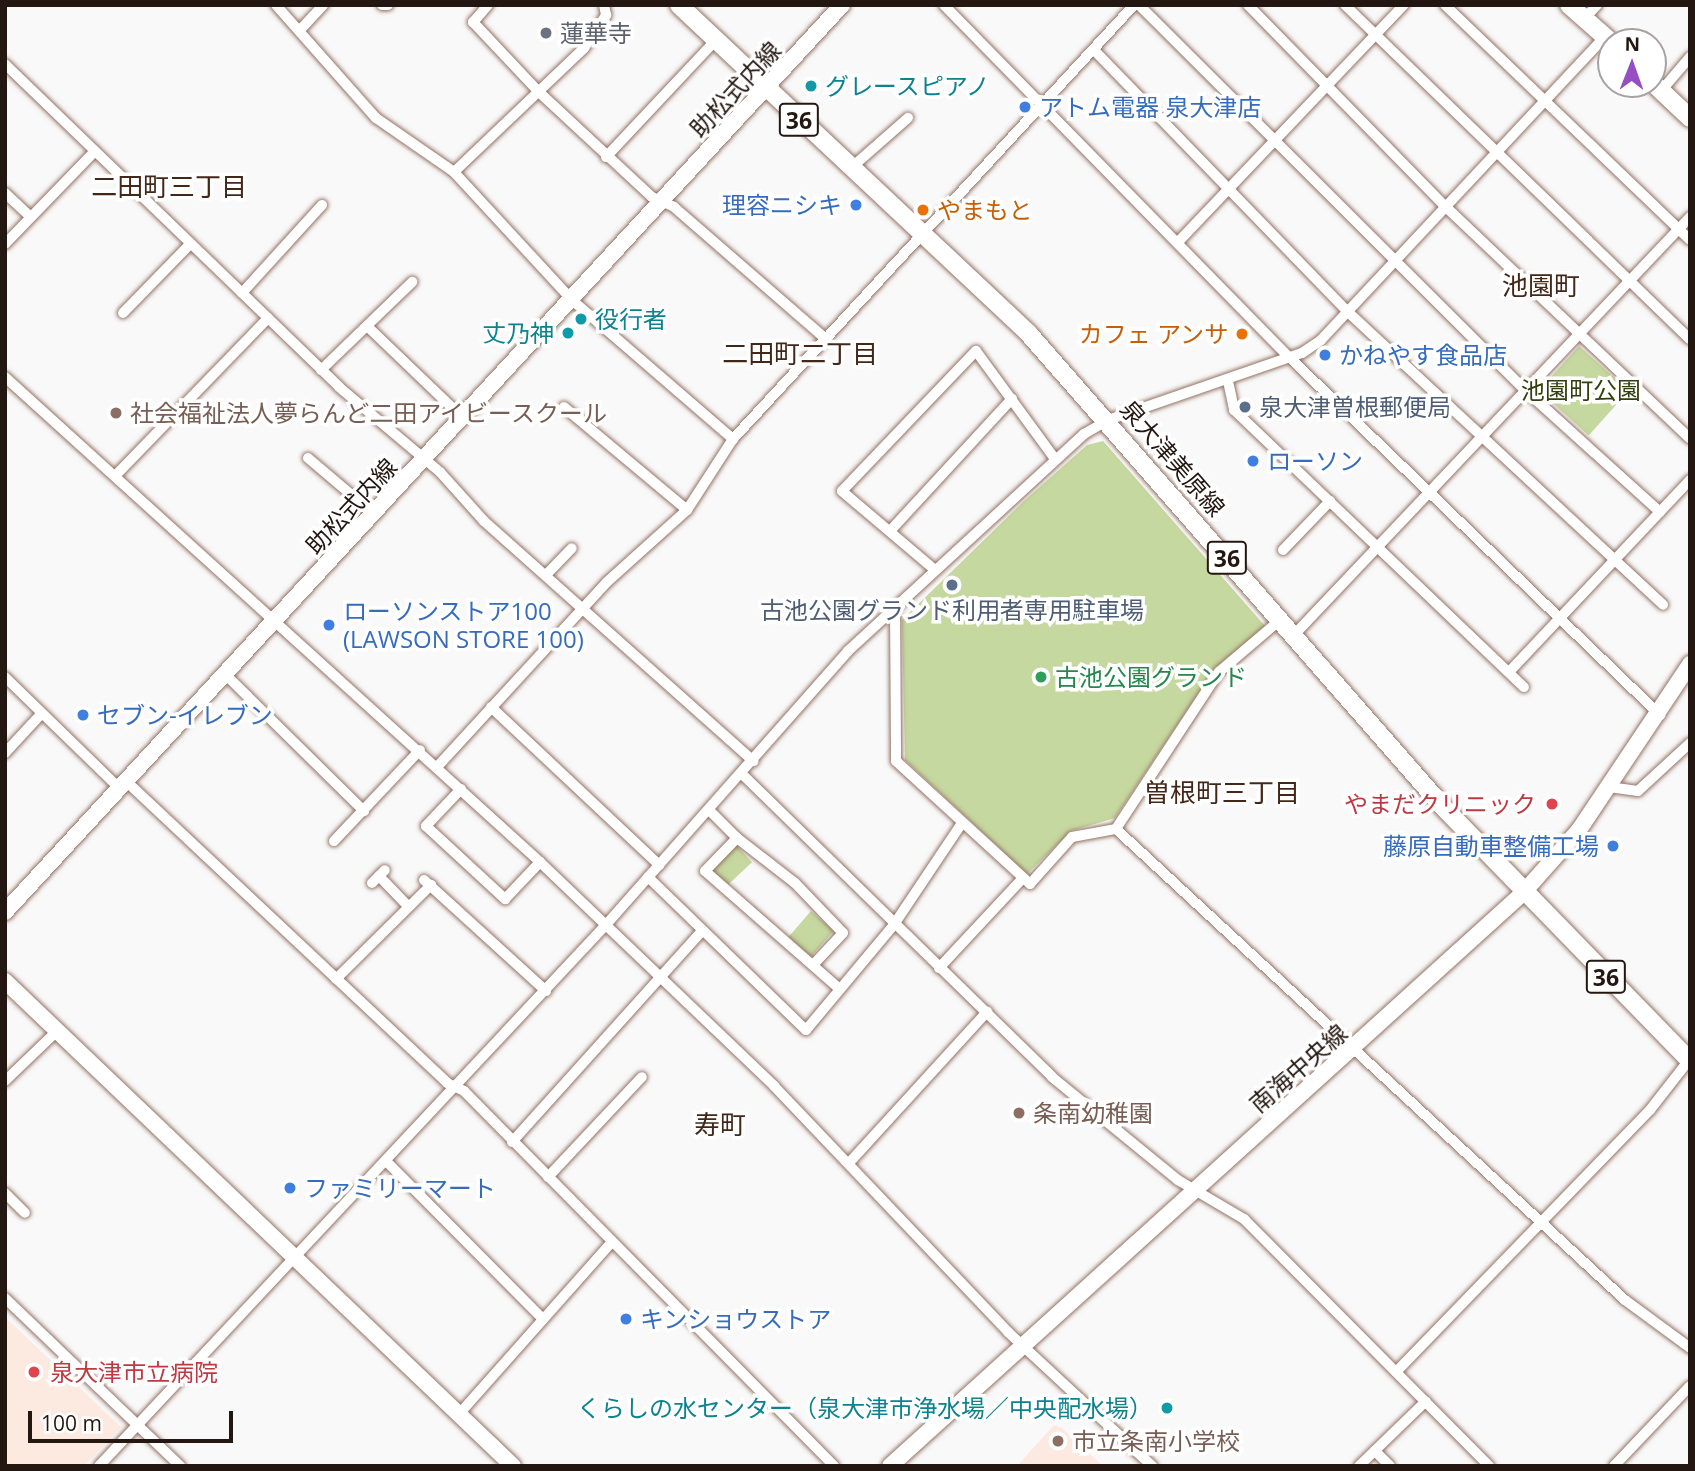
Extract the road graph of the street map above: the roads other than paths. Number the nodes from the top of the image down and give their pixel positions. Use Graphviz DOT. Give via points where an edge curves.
graph roads {
  1 [pos="276,5"];
  2 [pos="323,5"];
  3 [pos="382,5"];
  4 [pos="388,5"];
  5 [pos="488,5"];
  6 [pos="604,5"];
  7 [pos="679,5"];
  8 [pos="842,5"];
  9 [pos="944,5"];
  10 [pos="1136,5"];
  11 [pos="1248,5"];
  12 [pos="1345,5"];
  13 [pos="1404,5"];
  14 [pos="1445,5"];
  15 [pos="1569,5"];
  16 [pos="1597,5"];
  17 [pos="1584,19"];
  18 [pos="300,30"];
  19 [pos="1597,30"];
  20 [pos="1375,35"];
  21 [pos="715,41"];
  22 [pos="1094,50"];
  23 [pos="1597,51"];
  24 [pos="1690,57"];
  25 [pos="5,64"];
  26 [pos="1667,78"];
  27 [pos="1326,85"];
  28 [pos="766,89"];
  29 [pos="540,93"];
  30 [pos="1667,96"];
  31 [pos="1044,103"];
  32 [pos="1544,103"];
  33 [pos="908,118"];
  34 [pos="1690,118"];
  35 [pos="1273,138"];
  36 [pos="94,152"];
  37 [pos="1495,155"];
  38 [pos="606,157"];
  39 [pos="851,168"];
  40 [pos="454,172"];
  41 [pos="1228,188"];
  42 [pos="5,193"];
  43 [pos="661,203"];
  44 [pos="322,205"];
  45 [pos="1447,208"];
  46 [pos="31,217"];
  47 [pos="1690,217"];
  48 [pos="1678,229"];
  49 [pos="921,233"];
  50 [pos="1690,240"];
  51 [pos="1179,241"];
  52 [pos="5,244"];
  53 [pos="190,244"];
  54 [pos="1395,261"];
  55 [pos="1626,281"];
  56 [pos="412,282"];
  57 [pos="242,293"];
  58 [pos="572,300"];
  59 [pos="1348,312"];
  60 [pos="122,313"];
  61 [pos="268,318"];
  62 [pos="367,326"];
  63 [pos="1577,335"];
  64 [pos="826,339"];
  65 [pos="1690,339"];
  66 [pos="1289,357"];
  67 [pos="321,370"];
  68 [pos="5,377"];
  69 [pos="1228,382"];
  70 [pos="1525,390"];
  71 [pos="1013,399"];
  72 [pos="565,407"];
  73 [pos="462,417"];
  74 [pos="1108,420"];
  75 [pos="733,439"];
  76 [pos="1479,439"];
  77 [pos="1690,439"];
  78 [pos="308,458"];
  79 [pos="1055,458"];
  80 [pos="424,461"];
  81 [pos="115,476"];
  82 [pos="1690,480"];
  83 [pos="1428,493"];
  84 [pos="1330,501"];
  85 [pos="687,510"];
  86 [pos="1660,512"];
  87 [pos="374,514"];
  88 [pos="890,531"];
  89 [pos="1377,546"];
  90 [pos="572,548"];
  91 [pos="1283,550"];
  92 [pos="1612,563"];
  93 [pos="935,570"];
  94 [pos="546,575"];
  95 [pos="1663,605"];
  96 [pos="583,607"];
  97 [pos="895,608"];
  98 [pos="1562,618"];
  99 [pos="275,620"];
  100 [pos="1280,620"];
  101 [pos="1294,635"];
  102 [pos="1690,664"];
  103 [pos="1509,672"];
  104 [pos="226,675"];
  105 [pos="5,677"];
  106 [pos="1524,687"];
  107 [pos="491,707"];
  108 [pos="42,713"];
  109 [pos="1660,715"];
  110 [pos="1690,743"];
  111 [pos="420,750"];
  112 [pos="5,753"];
  113 [pos="753,761"];
  114 [pos="437,767"];
  115 [pos="742,774"];
  116 [pos="123,785"];
  117 [pos="1609,787"];
  118 [pos="461,789"];
  119 [pos="709,810"];
  120 [pos="364,811"];
  121 [pos="962,823"];
  122 [pos="1116,829"];
  123 [pos="737,838"];
  124 [pos="334,841"];
  125 [pos="540,863"];
  126 [pos="659,865"];
  127 [pos="379,876"];
  128 [pos="648,877"];
  129 [pos="1023,878"];
  130 [pos="1522,893"];
  131 [pos="408,906"];
  132 [pos="5,912"];
  133 [pos="893,926"];
  134 [pos="604,927"];
  135 [pos="702,931"];
  136 [pos="813,965"];
  137 [pos="939,968"];
  138 [pos="336,979"];
  139 [pos="659,980"];
  140 [pos="5,981"];
  141 [pos="840,989"];
  142 [pos="546,991"];
  143 [pos="987,1012"];
  144 [pos="57,1031"];
  145 [pos="1353,1050"];
  146 [pos="1690,1060"];
  147 [pos="642,1077"];
  148 [pos="6,1078"];
  149 [pos="457,1087"];
  150 [pos="512,1142"];
  151 [pos="386,1161"];
  152 [pos="849,1163"];
  153 [pos="548,1177"];
  154 [pos="1193,1190"];
  155 [pos="5,1193"];
  156 [pos="25,1213"];
  157 [pos="1541,1219"];
  158 [pos="612,1242"];
  159 [pos="298,1260"];
  160 [pos="5,1298"];
  161 [pos="543,1319"];
  162 [pos="1023,1345"];
  163 [pos="1690,1348"];
  164 [pos="1396,1372"];
  165 [pos="1690,1386"];
  166 [pos="1426,1401"];
  167 [pos="460,1413"];
  168 [pos="137,1427"];
  169 [pos="1375,1451"];
  170 [pos="99,1466"];
  171 [pos="180,1466"];
  172 [pos="513,1466"];
  173 [pos="834,1466"];
  174 [pos="890,1466"];
  175 [pos="1152,1466"];
  176 [pos="1359,1466"];
  177 [pos="1390,1466"];
  178 [pos="1489,1466"];
  179 [pos="1614,1466"];
  1 -- 18 [label="street"];
  2 -- 18 [label="street"];
  3 -- 4 [label="street"];
  5 -- 29 [label="street" via="473,22"];
  6 -- 29 [label="street" via="606,15 584,48"];
  7 -- 21 [label="main road, 泉大津美原線 / 36"];
  8 -- 28 [label="street, 助松式内線"];
  9 -- 31 [label="street"];
  10 -- 22 [label="street"];
  10 -- 35 [label="street"];
  11 -- 27 [label="street"];
  12 -- 20 [label="street"];
  13 -- 20 [label="street"];
  14 -- 32 [label="street"];
  15 -- 17 [label="main road"];
  16 -- 17 [label="street"];
  17 -- 19 [label="main road"];
  18 -- 40 [label="street" via="376,118"];
  20 -- 27 [label="street"];
  20 -- 37 [label="street"];
  21 -- 28 [label="main road, 泉大津美原線 / 36"];
  21 -- 38 [label="street"];
  22 -- 31 [label="street"];
  22 -- 41 [label="street"];
  23 -- 32 [label="street"];
  24 -- 26 [label="street"];
  25 -- 36 [label="street"];
  27 -- 35 [label="street"];
  27 -- 45 [label="street"];
  28 -- 39 [label="main road, 泉大津美原線 / 36"];
  28 -- 43 [label="street, 助松式内線"];
  29 -- 38 [label="street"];
  29 -- 40 [label="street"];
  30 -- 34 [label="main road"];
  31 -- 49 [label="street"];
  31 -- 51 [label="street"];
  32 -- 37 [label="street"];
  32 -- 48 [label="street"];
  33 -- 39 [label="street"];
  35 -- 41 [label="street"];
  35 -- 54 [label="street"];
  36 -- 46 [label="street"];
  36 -- 53 [label="street"];
  37 -- 45 [label="street"];
  37 -- 55 [label="street"];
  38 -- 43 [label="street"];
  39 -- 49 [label="main road, 泉大津美原線 / 36"];
  40 -- 58 [label="street"];
  41 -- 51 [label="street"];
  41 -- 59 [label="street"];
  42 -- 46 [label="street"];
  43 -- 58 [label="street, 助松式内線"];
  43 -- 64 [label="street"];
  44 -- 57 [label="street"];
  45 -- 54 [label="street"];
  45 -- 63 [label="street"];
  46 -- 52 [label="street"];
  47 -- 48 [label="street"];
  48 -- 50 [label="street"];
  48 -- 55 [label="street"];
  49 -- 64 [label="street"];
  49 -- 74 [label="main road, 泉大津美原線 / 36"];
  51 -- 66 [label="street"];
  53 -- 57 [label="street"];
  53 -- 60 [label="street"];
  54 -- 59 [label="street"];
  54 -- 70 [label="street"];
  55 -- 63 [label="street"];
  55 -- 65 [label="street"];
  56 -- 62 [label="street"];
  57 -- 61 [label="street"];
  58 -- 73 [label="street, 助松式内線"];
  58 -- 75 [label="street"];
  59 -- 66 [label="street" via="1321,340"];
  59 -- 76 [label="street"];
  61 -- 67 [label="street"];
  61 -- 81 [label="street"];
  62 -- 67 [label="street"];
  62 -- 73 [label="street"];
  63 -- 70 [label="street"];
  63 -- 77 [label="street"];
  64 -- 75 [label="street"];
  66 -- 69 [label="street"];
  66 -- 83 [label="street"];
  67 -- 80 [label="street"];
  68 -- 81 [label="street"];
  69 -- 74 [label="street"];
  69 -- 84 [label="street" via="1234,410"];
  70 -- 76 [label="street"];
  70 -- 86 [label="street"];
  71 -- 79 [label="street"];
  71 -- 88 [label="street"];
  71 -- 88 [label="street" via="976,351 842,491"];
  72 -- 85 [label="street"];
  73 -- 80 [label="street, 助松式内線"];
  74 -- 79 [label="street"];
  74 -- 100 [label="main road, 泉大津美原線 / 36"];
  75 -- 85 [label="street"];
  76 -- 83 [label="street"];
  76 -- 92 [label="street"];
  78 -- 87 [label="street"];
  79 -- 93 [label="street"];
  80 -- 87 [label="street, 助松式内線"];
  80 -- 94 [label="street"];
  81 -- 99 [label="street"];
  82 -- 86 [label="street"];
  83 -- 89 [label="street"];
  83 -- 98 [label="street"];
  84 -- 89 [label="street"];
  84 -- 91 [label="street"];
  85 -- 96 [label="street"];
  86 -- 92 [label="street"];
  87 -- 99 [label="street, 助松式内線"];
  88 -- 93 [label="street"];
  89 -- 101 [label="street"];
  89 -- 103 [label="street"];
  90 -- 94 [label="street"];
  92 -- 95 [label="street"];
  92 -- 98 [label="street"];
  93 -- 97 [label="street"];
  94 -- 96 [label="street"];
  96 -- 107 [label="street"];
  96 -- 113 [label="street"];
  97 -- 113 [label="street"];
  97 -- 121 [label="street" via="896,761"];
  98 -- 103 [label="street"];
  98 -- 109 [label="street"];
  99 -- 104 [label="street, 助松式内線"];
  99 -- 111 [label="street"];
  100 -- 101 [label="main road, 泉大津美原線 / 36"];
  100 -- 122 [label="street" via="1219,672"];
  101 -- 130 [label="main road, 泉大津美原線 / 36"];
  102 -- 109 [label="street, 南海中央線"];
  103 -- 106 [label="street"];
  104 -- 116 [label="street, 助松式内線"];
  104 -- 120 [label="street"];
  105 -- 108 [label="street"];
  107 -- 114 [label="street"];
  107 -- 126 [label="street"];
  108 -- 112 [label="street"];
  108 -- 116 [label="street"];
  109 -- 117 [label="street, 南海中央線"];
  110 -- 117 [label="street" via="1638,791"];
  111 -- 114 [label="street"];
  111 -- 120 [label="street"];
  113 -- 115 [label="street"];
  114 -- 118 [label="street"];
  115 -- 119 [label="street"];
  115 -- 133 [label="street"];
  116 -- 132 [label="street, 助松式内線"];
  116 -- 138 [label="street"];
  117 -- 130 [label="street, 南海中央線"];
  118 -- 125 [label="street"];
  118 -- 125 [label="street" via="426,826 505,898"];
  119 -- 123 [label="street"];
  119 -- 126 [label="street"];
  120 -- 124 [label="street"];
  121 -- 129 [label="street"];
  121 -- 133 [label="street"];
  122 -- 129 [label="street" via="1072,837 1030,884"];
  122 -- 145 [label="street"];
  123 -- 136 [label="street" via="795,883 843,933"];
  123 -- 136 [label="street" via="705,872"];
  125 -- 134 [label="street"];
  126 -- 128 [label="street"];
  127 -- 131 [label="street"];
  128 -- 134 [label="street"];
  128 -- 135 [label="street"];
  129 -- 137 [label="street"];
  130 -- 145 [label="street, 南海中央線"];
  130 -- 146 [label="main road, 泉大津美原線 / 36"];
  131 -- 138 [label="street"];
  131 -- 142 [label="street" via="427,883"];
  133 -- 137 [label="street"];
  133 -- 141 [label="street"];
  134 -- 139 [label="street"];
  134 -- 142 [label="street"];
  135 -- 139 [label="street"];
  135 -- 141 [label="street" via="806,1030"];
  136 -- 141 [label="street"];
  137 -- 143 [label="street"];
  138 -- 149 [label="street"];
  139 -- 150 [label="street"];
  139 -- 152 [label="street"];
  140 -- 144 [label="street"];
  142 -- 149 [label="street"];
  143 -- 152 [label="street"];
  143 -- 154 [label="street" via="1052,1077"];
  144 -- 148 [label="street"];
  144 -- 159 [label="street"];
  145 -- 154 [label="street, 南海中央線"];
  145 -- 157 [label="street"];
  146 -- 157 [label="street" via="1650,1110"];
  147 -- 153 [label="street"];
  149 -- 150 [label="street"];
  149 -- 151 [label="street"];
  150 -- 153 [label="street"];
  151 -- 159 [label="street"];
  151 -- 161 [label="street"];
  152 -- 162 [label="street"];
  153 -- 158 [label="street"];
  154 -- 162 [label="street, 南海中央線"];
  154 -- 164 [label="street" via="1244,1219"];
  155 -- 156 [label="street"];
  157 -- 163 [label="street" via="1625,1300"];
  157 -- 164 [label="street"];
  158 -- 161 [label="street"];
  158 -- 173 [label="street"];
  159 -- 167 [label="street"];
  159 -- 168 [label="street"];
  160 -- 168 [label="street"];
  161 -- 167 [label="street"];
  162 -- 174 [label="street, 南海中央線"];
  162 -- 175 [label="street"];
  164 -- 166 [label="street"];
  165 -- 179 [label="street"];
  166 -- 169 [label="street"];
  166 -- 178 [label="street"];
  167 -- 172 [label="street"];
  168 -- 170 [label="street"];
  168 -- 171 [label="street"];
  169 -- 176 [label="street"];
  169 -- 177 [label="street"];
}
